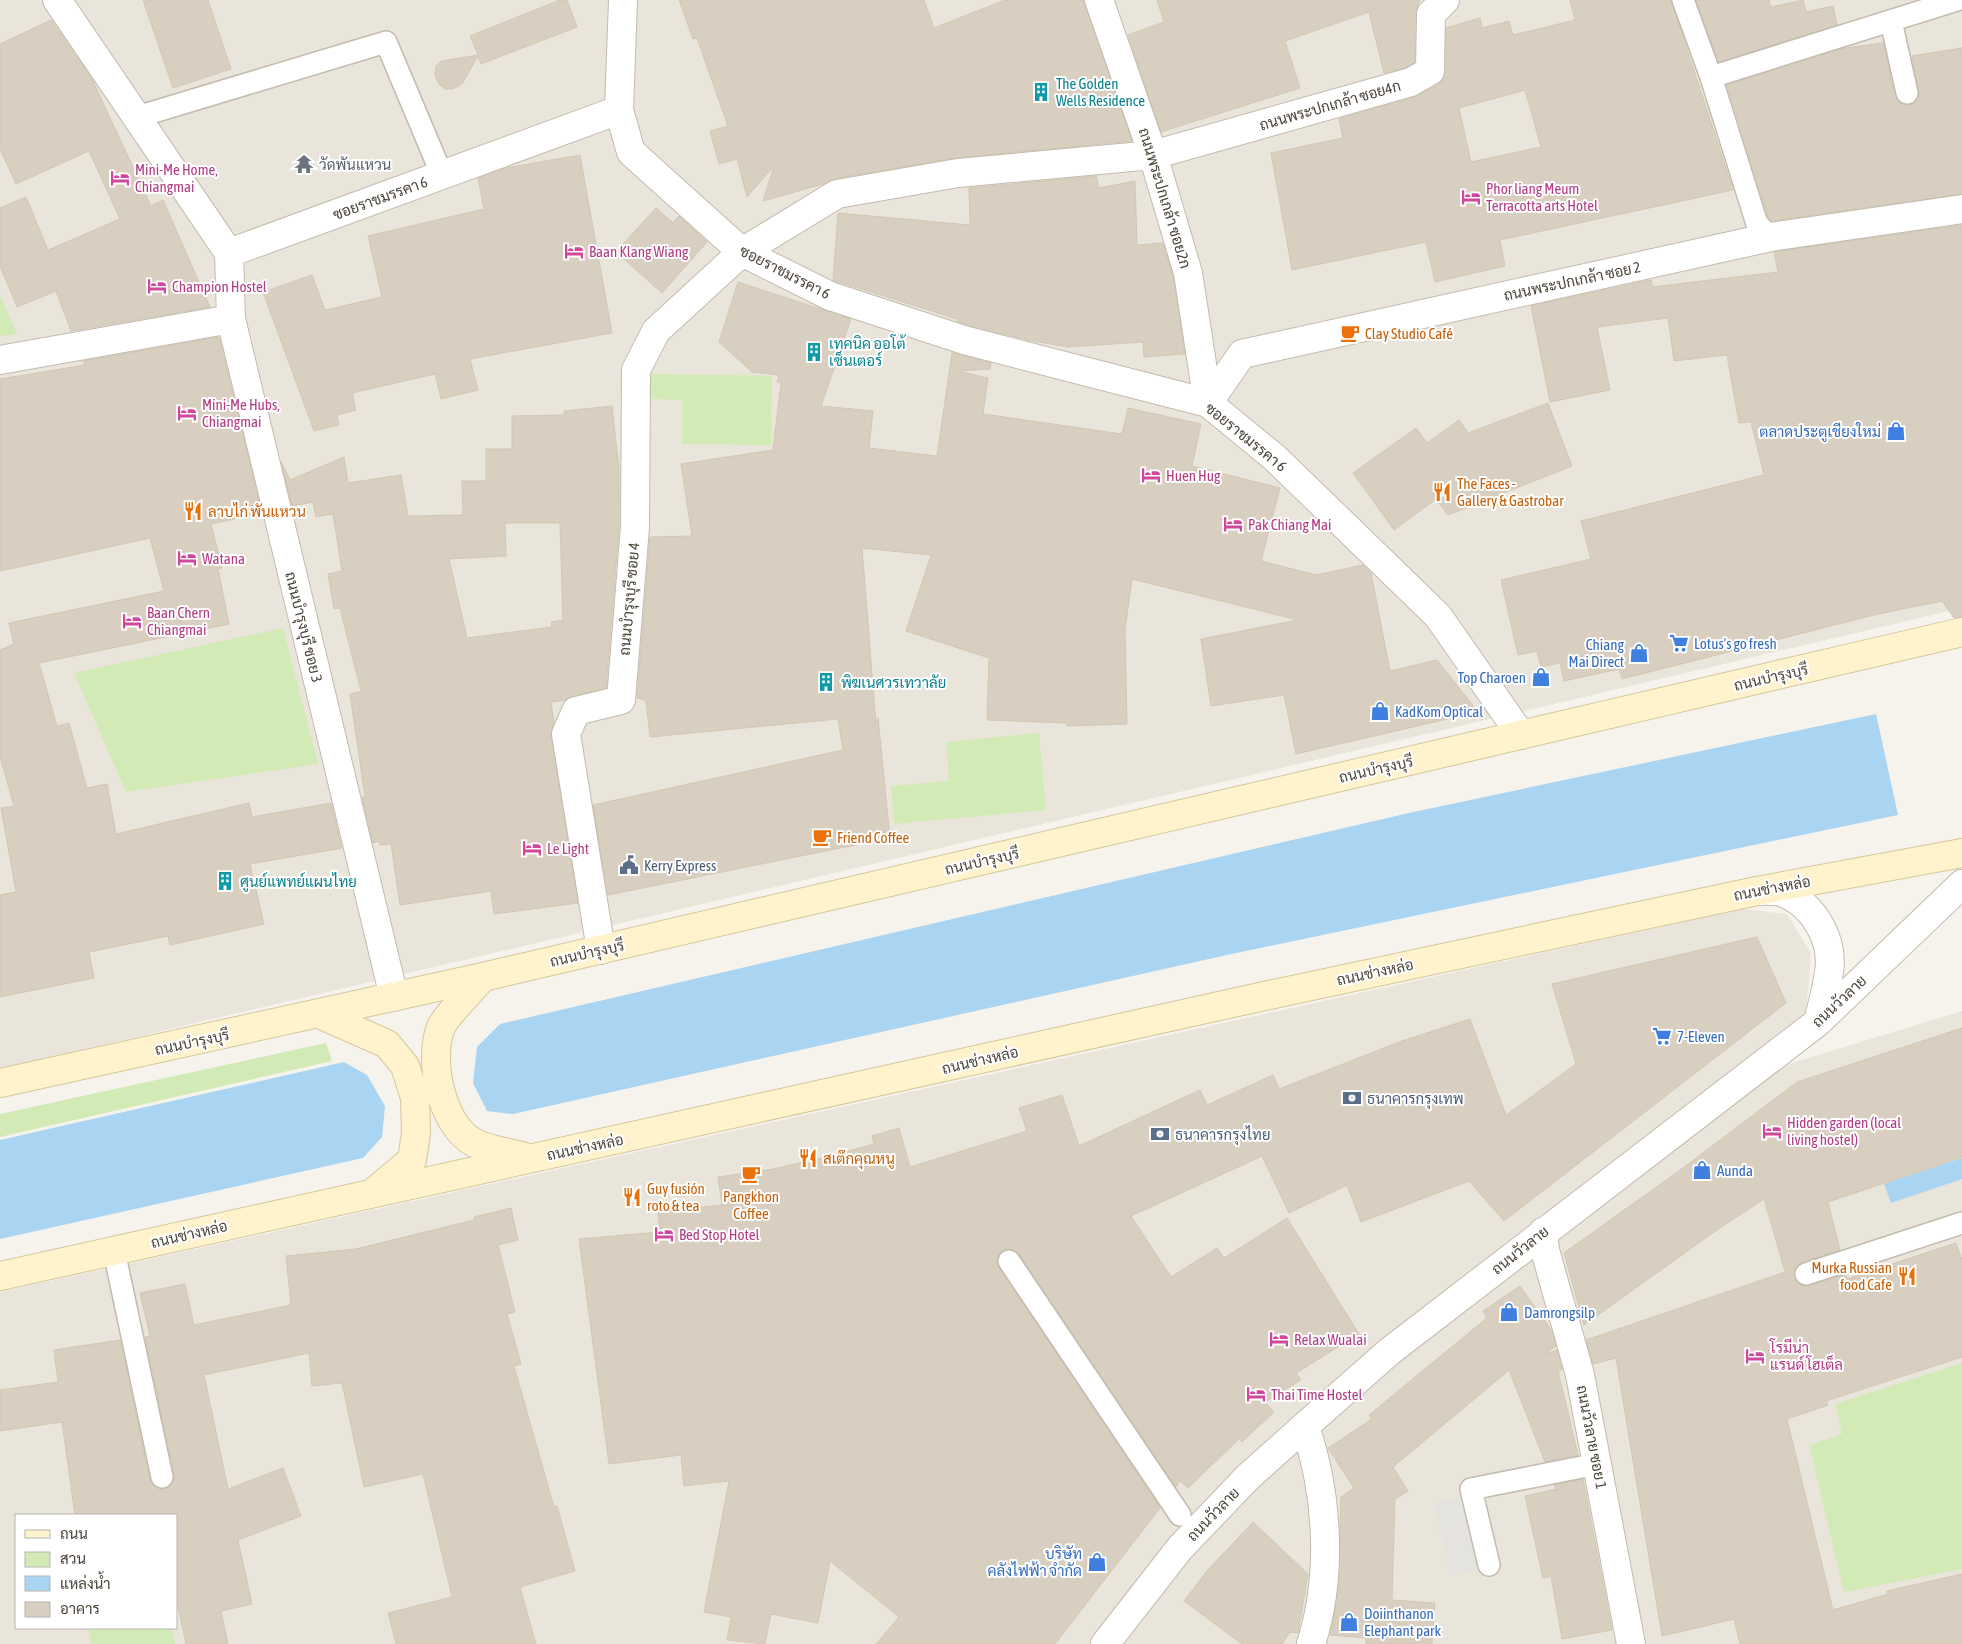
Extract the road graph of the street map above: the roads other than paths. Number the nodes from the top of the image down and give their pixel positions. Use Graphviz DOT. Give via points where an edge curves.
graph roads {
  1 [pos="57,0"];
  2 [pos="623,0"];
  3 [pos="1099,0"];
  4 [pos="1445,0"];
  5 [pos="1683,0"];
  6 [pos="1957,0"];
  7 [pos="1891,21"];
  8 [pos="1711,77"];
  9 [pos="1908,93"];
  10 [pos="619,110"];
  11 [pos="137,117"];
  12 [pos="1153,155"];
  13 [pos="442,175"];
  14 [pos="1962,209"];
  15 [pos="1771,237"];
  16 [pos="742,252"];
  17 [pos="229,253"];
  18 [pos="231,319"];
  19 [pos="0,360"];
  20 [pos="1208,403"];
  21 [pos="1962,632"];
  22 [pos="1521,735"];
  23 [pos="1962,853"];
  24 [pos="1962,884"];
  25 [pos="1757,891"];
  26 [pos="602,950"];
  27 [pos="483,977"];
  28 [pos="394,997"];
  29 [pos="319,1014"];
  30 [pos="1818,1022"];
  31 [pos="0,1083"];
  32 [pos="532,1159"];
  33 [pos="373,1193"];
  34 [pos="1962,1223"];
  35 [pos="1543,1232"];
  36 [pos="114,1251"];
  37 [pos="1009,1261"];
  38 [pos="1806,1274"];
  39 [pos="0,1276"];
  40 [pos="1305,1426"];
  41 [pos="1597,1464"];
  42 [pos="162,1477"];
  43 [pos="1180,1515"];
  44 [pos="1489,1565"];
  45 [pos="1104,1644"];
  46 [pos="1311,1644"];
  47 [pos="1632,1644"];
  1 -- 11 [label="street"];
  2 -- 10 [label="street"];
  3 -- 12 [label="street, ถนนพระปกเกล้า ซอย2ก"];
  4 -- 12 [label="street, ถนนพระปกเกล้า ซอย4ก" via="1431,14 1430,71 1411,82"];
  5 -- 8 [label="lane"];
  6 -- 7 [label="lane"];
  7 -- 8 [label="lane"];
  7 -- 9 [label="lane"];
  8 -- 15 [label="lane" via="1757,224"];
  10 -- 13 [label="street, ซอยราชมรรคา 6"];
  10 -- 16 [label="street, ซอยราชมรรคา 6" via="630,152"];
  11 -- 13 [label="lane" via="386,42"];
  11 -- 17 [label="street"];
  12 -- 16 [label="street" via="958,172 837,194"];
  12 -- 20 [label="street, ถนนพระปกเกล้า ซอย2ก" via="1188,273"];
  13 -- 17 [label="street, ซอยราชมรรคา 6"];
  14 -- 15 [label="street, ถนนพระปกเกล้า ซอย 2"];
  15 -- 20 [label="street, ถนนพระปกเกล้า ซอย 2" via="1242,354"];
  16 -- 20 [label="street, ซอยราชมรรคา 6" via="830,296 964,340"];
  16 -- 26 [label="street, ถนนบำรุงบุรี ซอย 4" via="656,331 636,370 635,527 620,700 576,711 566,734"];
  17 -- 18 [label="street, ถนนบำรุงบุรี ซอย 3"];
  18 -- 19 [label="street"];
  18 -- 28 [label="street, ถนนบำรุงบุรี ซอย 3"];
  20 -- 22 [label="street, ซอยราชมรรคา 6" via="1275,458 1438,616"];
  21 -- 22 [label="main road, ถนนบำรุงบุรี"];
  22 -- 26 [label="main road, ถนนบำรุงบุรี"];
  23 -- 25 [label="main road, ถนนช่างหล่อ"];
  24 -- 30 [label="street, ถนนวัวลาย"];
  25 -- 30 [label="street" via="1783,892 1802,903 1814,915 1827,940 1830,970"];
  25 -- 32 [label="main road, ถนนช่างหล่อ"];
  26 -- 27 [label="main road, ถนนบำรุงบุรี"];
  27 -- 28 [label="main road, ถนนบำรุงบุรี"];
  27 -- 32 [label="main road" via="442,1026 435,1051 440,1092 451,1120 472,1142"];
  28 -- 29 [label="main road, ถนนบำรุงบุรี"];
  29 -- 31 [label="main road, ถนนบำรุงบุรี"];
  29 -- 33 [label="main road" via="388,1044 405,1066 415,1098 416,1133 412,1160"];
  30 -- 35 [label="street, ถนนวัวลาย"];
  32 -- 33 [label="main road, ถนนช่างหล่อ"];
  33 -- 36 [label="main road, ถนนช่างหล่อ"];
  34 -- 38 [label="lane"];
  35 -- 40 [label="street, ถนนวัวลาย" via="1390,1351"];
  35 -- 41 [label="street, ถนนวัวลาย ซอย 1" via="1545,1250 1580,1375"];
  36 -- 39 [label="main road, ถนนช่างหล่อ"];
  36 -- 42 [label="lane"];
  37 -- 43 [label="lane"];
  40 -- 45 [label="street, ถนนวัวลาย" via="1248,1477 1180,1548"];
  40 -- 46 [label="street" via="1312,1447 1326,1533 1321,1614"];
  41 -- 44 [label="lane" via="1472,1489"];
  41 -- 47 [label="street, ถนนวัวลาย ซอย 1"];
}
